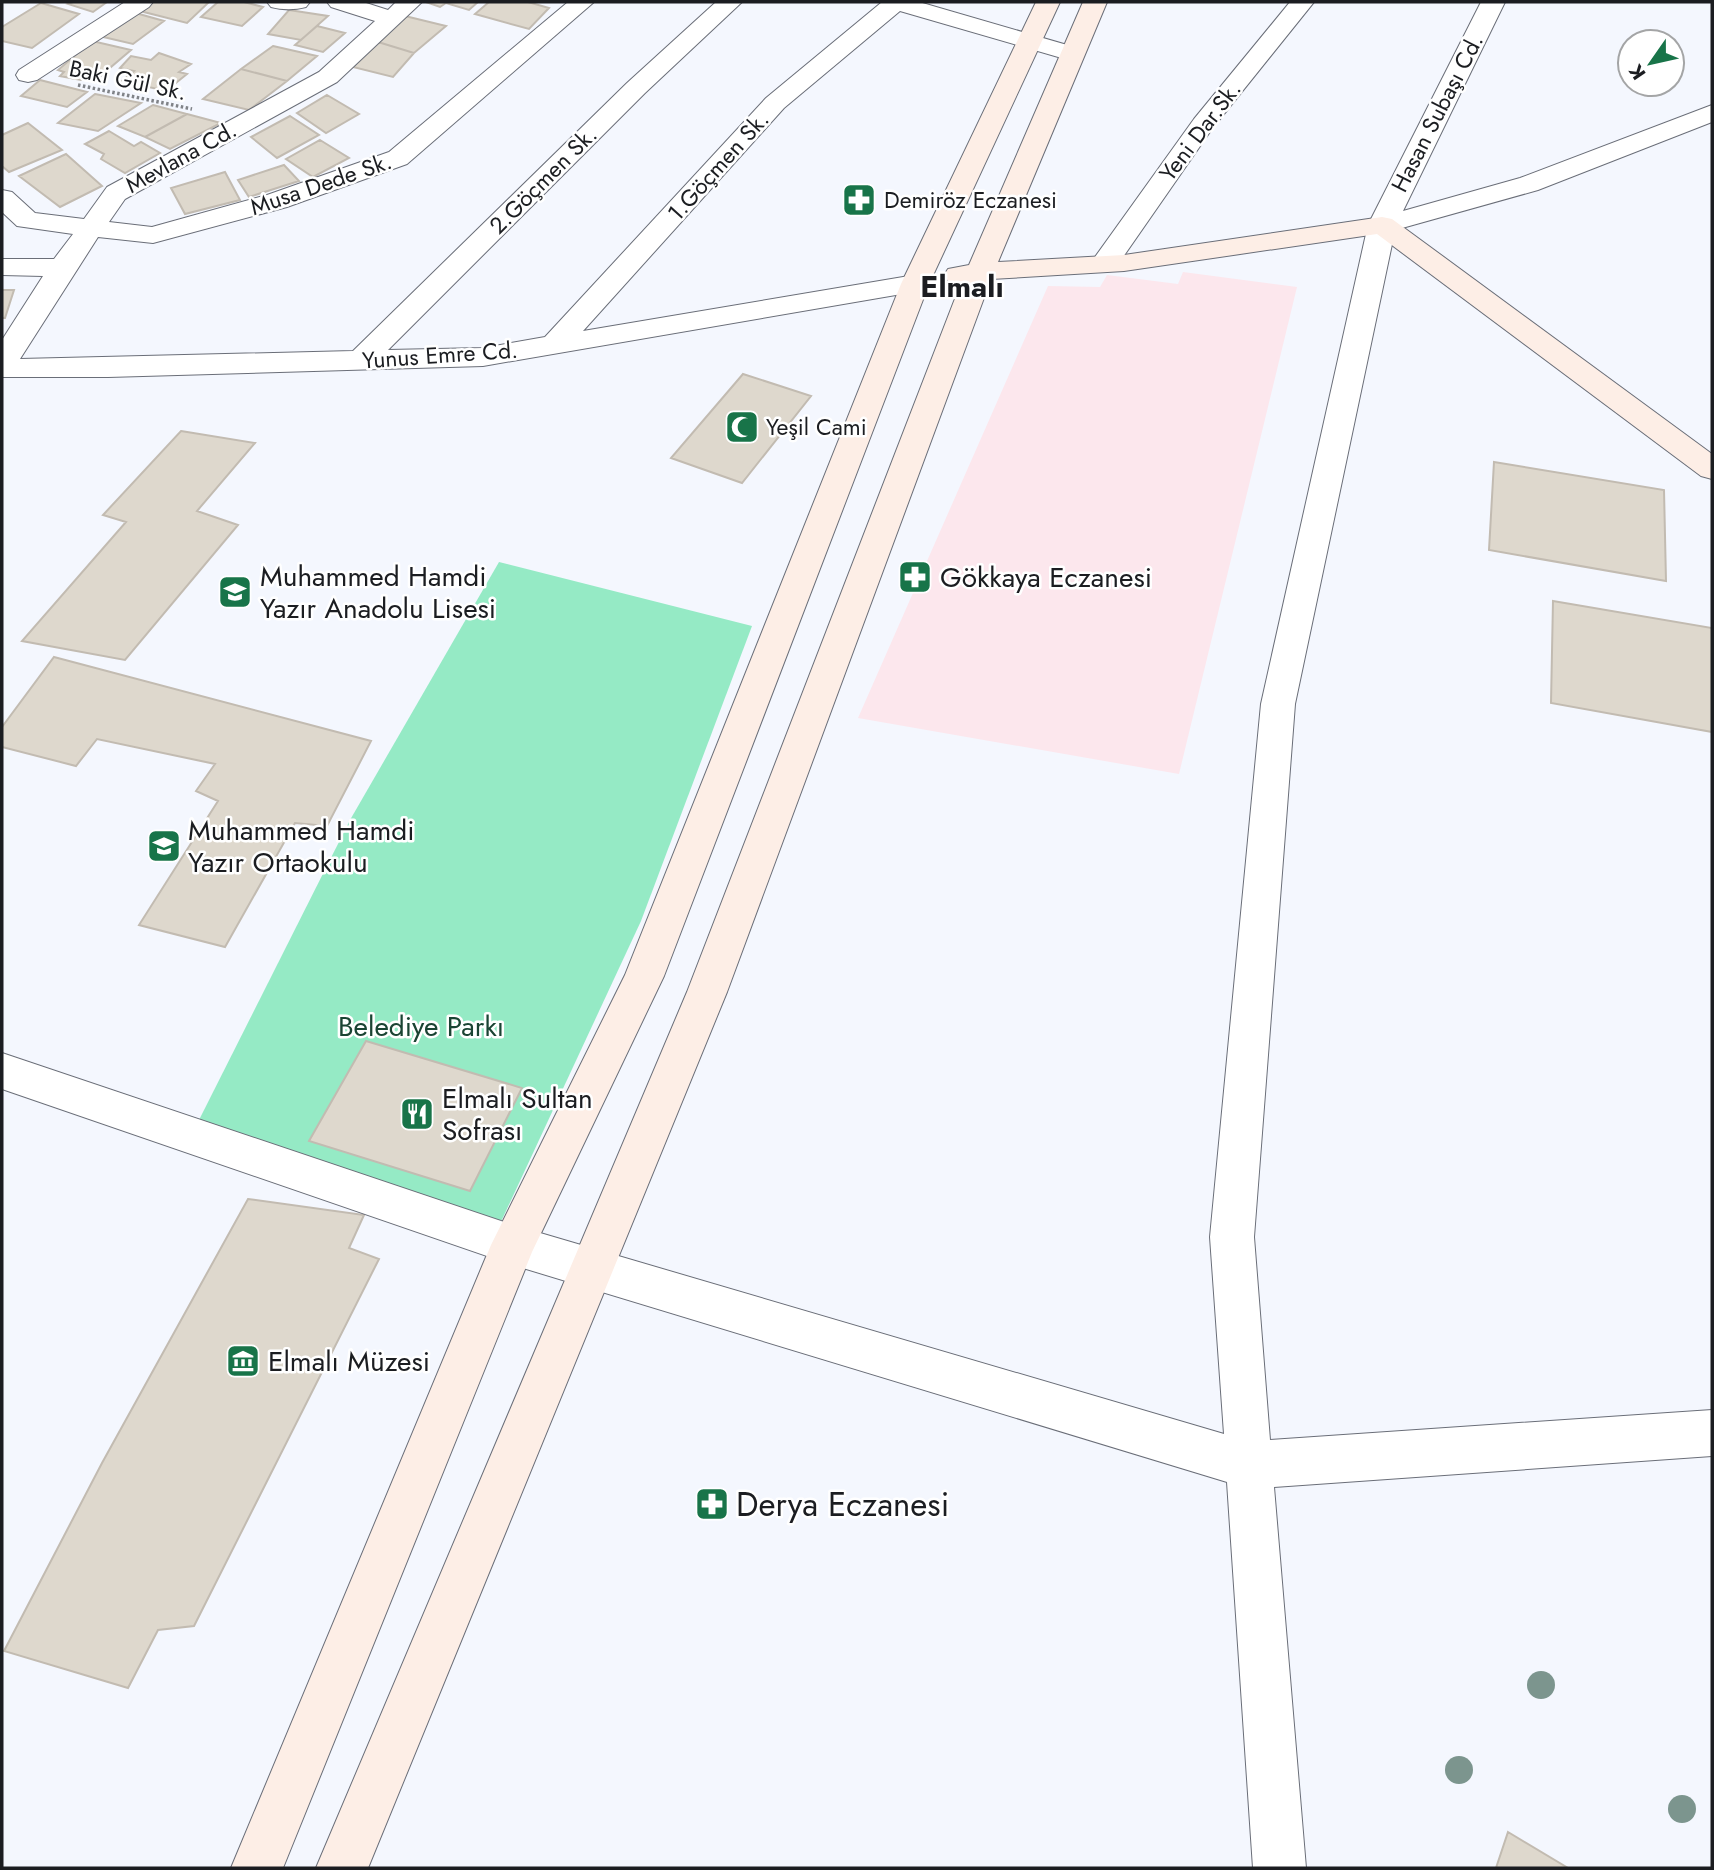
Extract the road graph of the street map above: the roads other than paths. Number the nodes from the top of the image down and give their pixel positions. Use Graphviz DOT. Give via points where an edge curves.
graph roads {
  1 [pos="141,2"];
  2 [pos="279,2"];
  3 [pos="298,2"];
  4 [pos="339,2"];
  5 [pos="582,2"];
  6 [pos="730,2"];
  7 [pos="895,2"];
  8 [pos="1048,2"];
  9 [pos="1094,2"];
  10 [pos="1301,2"];
  11 [pos="1493,2"];
  12 [pos="401,11"];
  13 [pos="1029,42"];
  14 [pos="1072,54"];
  15 [pos="28,75"];
  16 [pos="1712,113"];
  17 [pos="2,198"];
  18 [pos="1382,225"];
  19 [pos="91,226"];
  20 [pos="1104,264"];
  21 [pos="2,267"];
  22 [pos="62,268"];
  23 [pos="980,271"];
  24 [pos="915,284"];
  25 [pos="554,345"];
  26 [pos="360,361"];
  27 [pos="2,365"];
  28 [pos="1712,469"];
  29 [pos="2,1071"];
  30 [pos="513,1245"];
  31 [pos="594,1269"];
  32 [pos="1712,1433"];
  33 [pos="1249,1465"];
  34 [pos="257,1868"];
  35 [pos="342,1868"];
  36 [pos="1279,1868"];
  1 -- 15 [label="street"];
  2 -- 3 [label="street"];
  4 -- 12 [label="street"];
  5 -- 19 [label="street, Musa Dede Sk." via="398,158 277,201 153,235"];
  6 -- 26 [label="street, 2.Göçmen Sk." via="636,88"];
  7 -- 13 [label="street"];
  7 -- 25 [label="street, 1.Göçmen Sk." via="775,103"];
  8 -- 13 [label="street"];
  9 -- 14 [label="street"];
  10 -- 20 [label="street, Yeni Dar.Sk." via="1203,124"];
  11 -- 18 [label="street, Hasan Subaşı Cd."];
  12 -- 19 [label="street, Mevlana Cd." via="328,77 116,193"];
  13 -- 14 [label="street"];
  13 -- 24 [label="street"];
  14 -- 23 [label="street"];
  16 -- 18 [label="street" via="1529,184"];
  17 -- 19 [label="street, Musa Dede Sk." via="27,220"];
  18 -- 20 [label="street"];
  18 -- 28 [label="street"];
  18 -- 33 [label="street, Hasan Subaşı Cd." via="1278,704 1232,1237"];
  19 -- 22 [label="street, Mevlana Cd."];
  20 -- 23 [label="street"];
  21 -- 22 [label="street"];
  22 -- 27 [label="street, Mevlana Cd."];
  23 -- 24 [label="street"];
  23 -- 31 [label="street" via="707,992"];
  24 -- 25 [label="street, Yunus Emre Cd."];
  24 -- 30 [label="street" via="644,976"];
  25 -- 26 [label="street, Yunus Emre Cd." via="483,357"];
  26 -- 27 [label="street, Yunus Emre Cd." via="108,368"];
  29 -- 30 [label="street"];
  30 -- 31 [label="street"];
  30 -- 34 [label="street"];
  31 -- 33 [label="street"];
  31 -- 35 [label="street"];
  32 -- 33 [label="street"];
  33 -- 36 [label="street, Hasan Subaşı Cd."];
}
